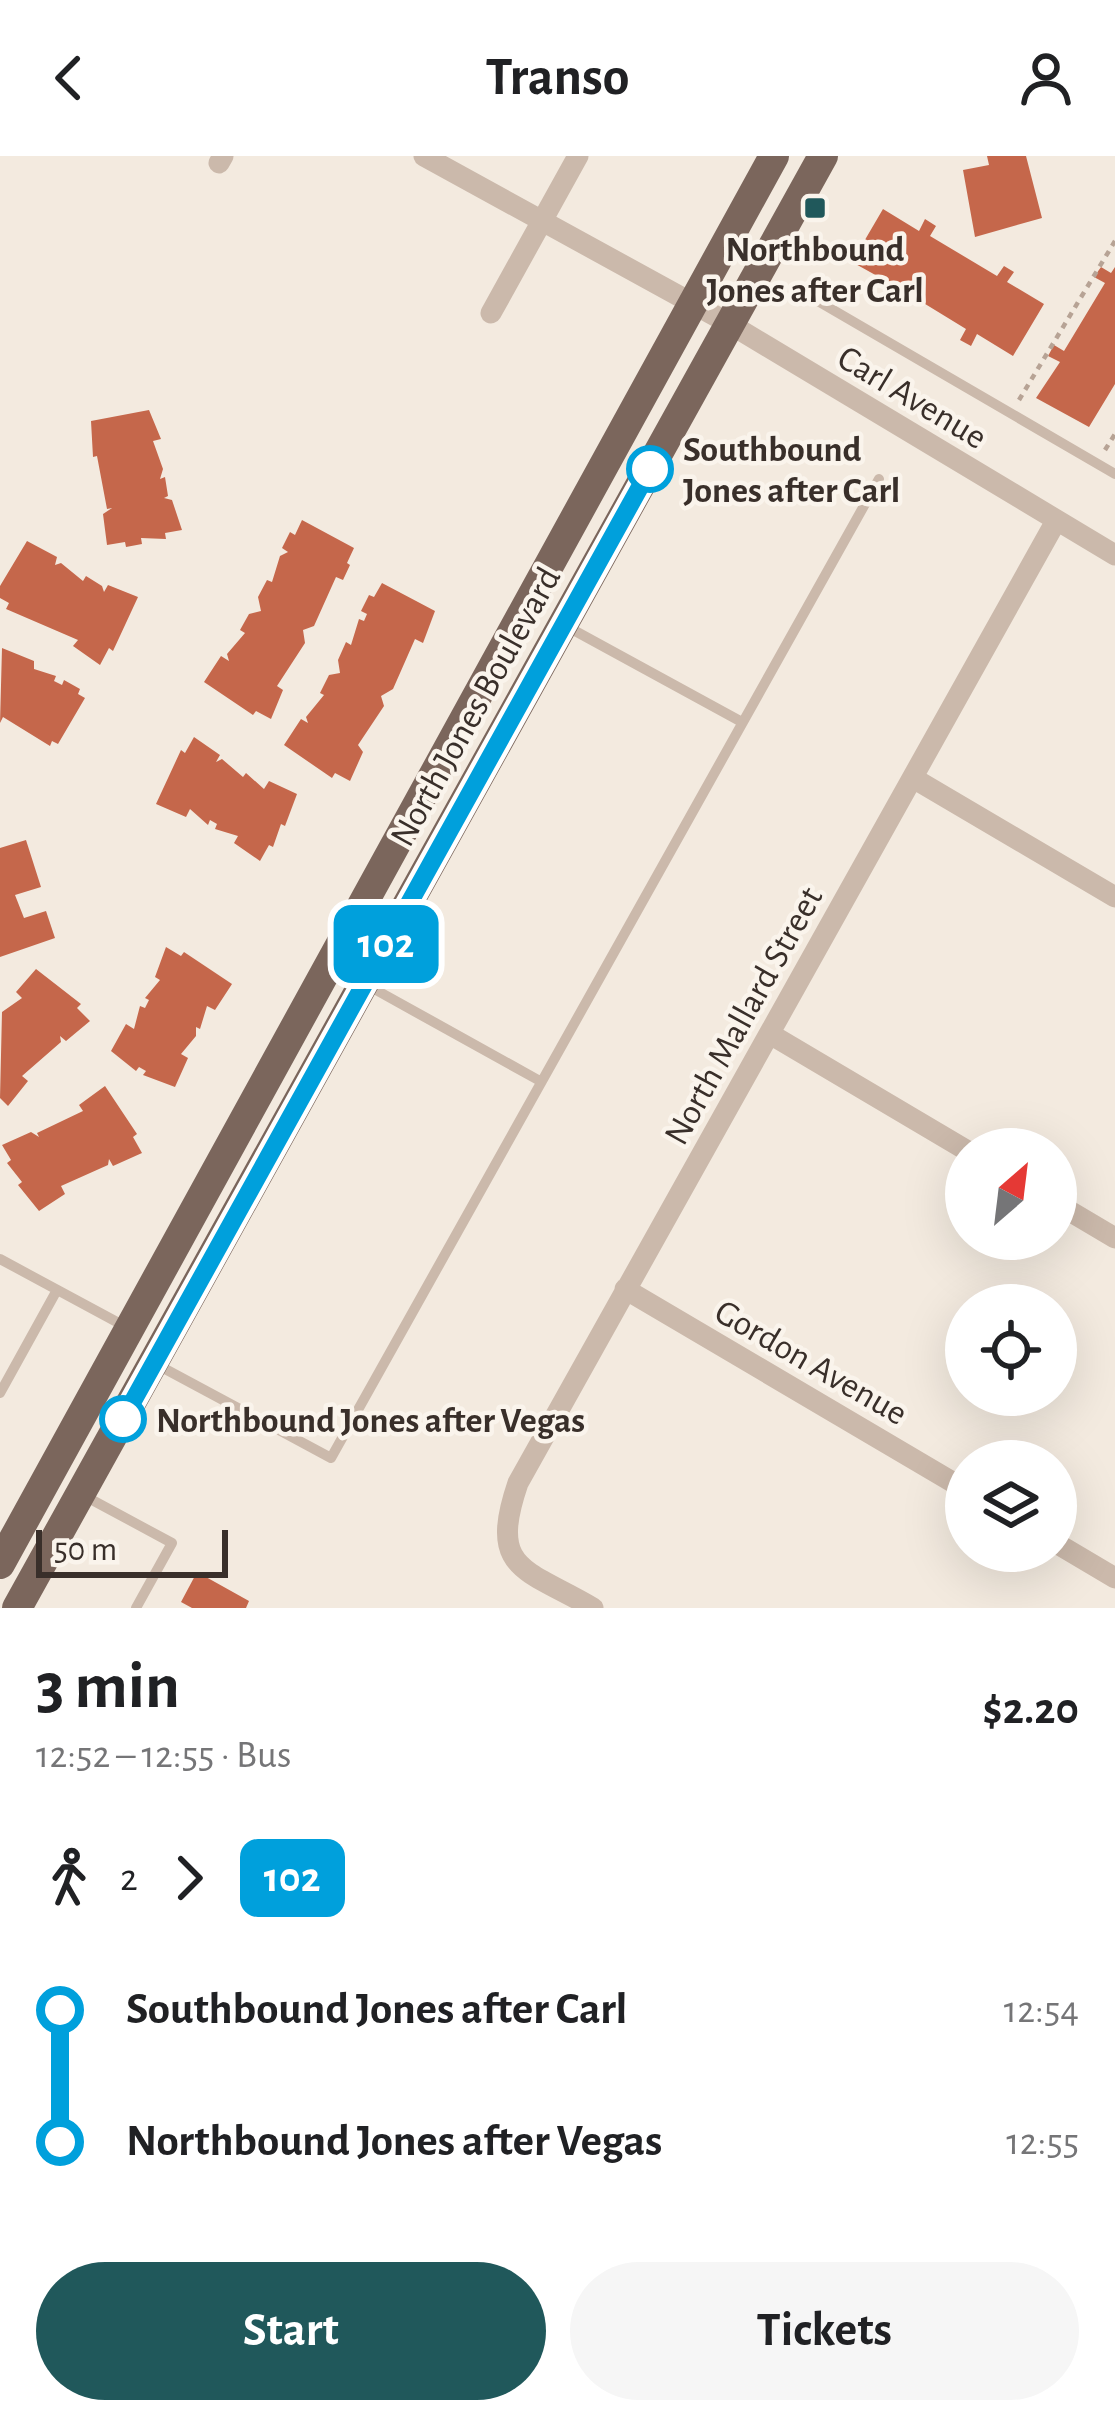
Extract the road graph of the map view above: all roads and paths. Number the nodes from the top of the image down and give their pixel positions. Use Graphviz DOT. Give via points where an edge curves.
graph roads {
  1 [pos="424,156"];
  2 [pos="578,156"];
  3 [pos="774,156"];
  4 [pos="823,156"];
  5 [pos="542,220"];
  6 [pos="1115,241"];
  7 [pos="816,300"];
  8 [pos="692,303"];
  9 [pos="491,313"];
  10 [pos="730,323"];
  11 [pos="1016,406"];
  12 [pos="1115,434"];
  13 [pos="1101,456"];
  14 [pos="1115,474"];
  15 [pos="879,479"];
  16 [pos="1056,521"];
  17 [pos="1115,555"];
  18 [pos="563,624"];
  19 [pos="740,721"];
  20 [pos="913,778"];
  21 [pos="1115,897"];
  22 [pos="327,962"];
  23 [pos="364,984"];
  24 [pos="770,1034"];
  25 [pos="540,1081"];
  26 [pos="945,1138"];
  27 [pos="1077,1215"];
  28 [pos="1115,1238"];
  29 [pos="0,1258"];
  30 [pos="626,1289"];
  31 [pos="57,1290"];
  32 [pos="128,1328"];
  33 [pos="154,1363"];
  34 [pos="0,1393"];
  35 [pos="945,1478"];
  36 [pos="81,1494"];
  37 [pos="1077,1555"];
  38 [pos="0,1564"];
  39 [pos="1115,1578"];
  40 [pos="17,1608"];
  41 [pos="136,1608"];
  42 [pos="593,1608"];
  1 -- 5 [label="street, Carl Avenue"];
  2 -- 5 [label="street"];
  3 -- 8 [label="main road, North Jones Boulevard"];
  4 -- 10 [label="main road, North Jones Boulevard"];
  5 -- 8 [label="street, Carl Avenue"];
  5 -- 9 [label="street"];
  6 -- 11 [label="path"];
  7 -- 14 [label="lane"];
  8 -- 10 [label="street, Carl Avenue"];
  8 -- 22 [label="main road, North Jones Boulevard"];
  10 -- 16 [label="street, Carl Avenue"];
  10 -- 18 [label="main road, North Jones Boulevard"];
  12 -- 13 [label="path"];
  15 -- 19 [label="lane"];
  16 -- 17 [label="street, Carl Avenue"];
  16 -- 20 [label="street, North Mallard Street"];
  18 -- 19 [label="lane"];
  18 -- 23 [label="main road, North Jones Boulevard"];
  19 -- 25 [label="lane"];
  20 -- 21 [label="street"];
  20 -- 24 [label="street, North Mallard Street"];
  22 -- 23 [label="main road"];
  22 -- 32 [label="main road, North Jones Boulevard"];
  23 -- 25 [label="lane"];
  23 -- 33 [label="main road, North Jones Boulevard"];
  24 -- 26 [label="street"];
  24 -- 30 [label="street, North Mallard Street"];
  25 -- 33 [label="lane" via="332,1458"];
  27 -- 28 [label="street"];
  29 -- 31 [label="lane"];
  30 -- 35 [label="street, Gordon Avenue"];
  30 -- 42 [label="street, North Mallard Street" via="518,1483 504,1526 517,1563"];
  31 -- 32 [label="lane"];
  31 -- 34 [label="lane"];
  32 -- 38 [label="main road, North Jones Boulevard"];
  33 -- 36 [label="main road, North Jones Boulevard"];
  36 -- 40 [label="main road, North Jones Boulevard"];
  36 -- 41 [label="lane" via="172,1544"];
  37 -- 39 [label="street"];
}
